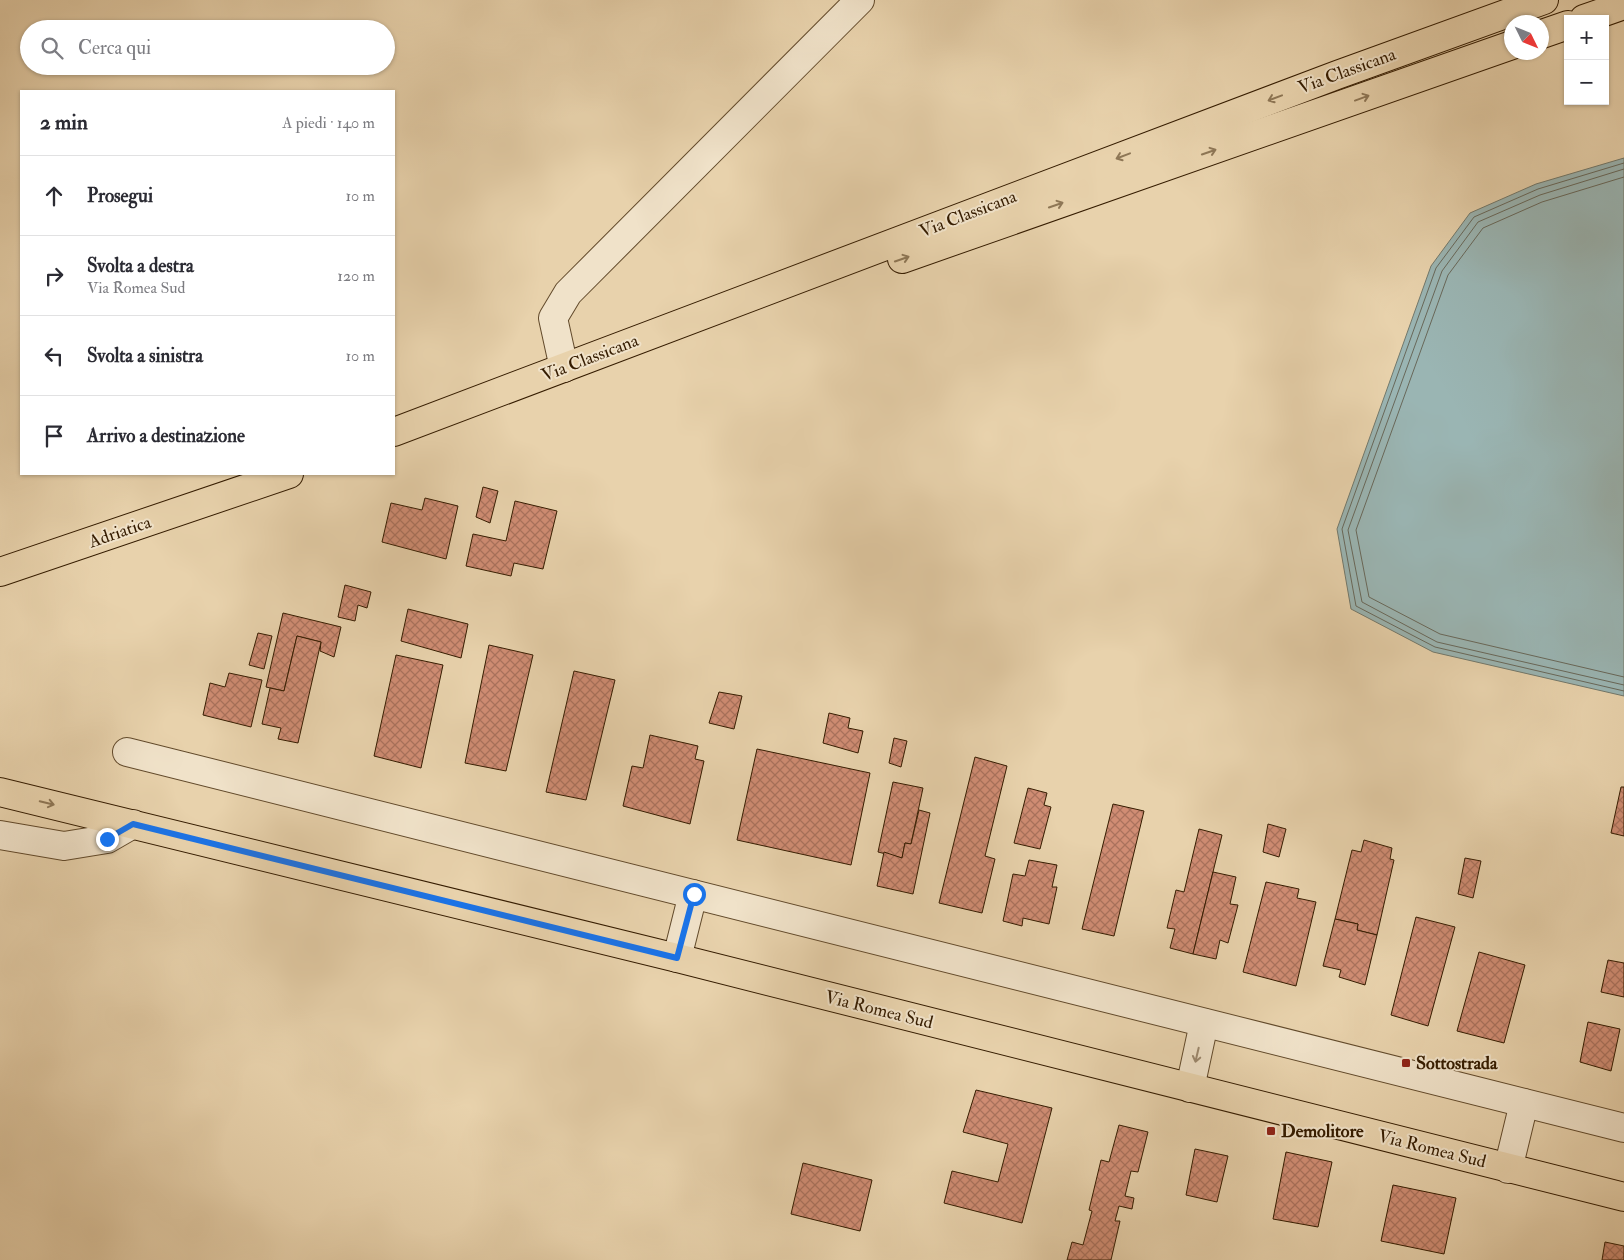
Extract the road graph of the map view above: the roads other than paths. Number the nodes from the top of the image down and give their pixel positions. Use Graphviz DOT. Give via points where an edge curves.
graph roads {
  1 [pos="860,0"];
  2 [pos="1508,0"];
  3 [pos="1544,0"];
  4 [pos="1624,4"];
  5 [pos="1595,15"];
  6 [pos="1564,26"];
  7 [pos="1549,32"];
  8 [pos="1504,48"];
  9 [pos="1337,75"];
  10 [pos="564,368"];
  11 [pos="395,432"];
  12 [pos="395,437"];
  13 [pos="282,475"];
  14 [pos="286,475"];
  15 [pos="241,491"];
  16 [pos="0,572"];
  17 [pos="127,752"];
  18 [pos="0,792"];
  19 [pos="133,824"];
  20 [pos="0,835"];
  21 [pos="694,894"];
  22 [pos="677,958"];
  23 [pos="1204,1023"];
  24 [pos="1190,1088"];
  25 [pos="1524,1103"];
  26 [pos="1624,1128"];
  27 [pos="1508,1168"];
  28 [pos="1624,1198"];
  1 -- 10 [label="street" via="568,293 553,318"];
  2 -- 9 [label="main road"];
  3 -- 9 [label="main road, Via Classicana"];
  4 -- 5 [label="main road"];
  6 -- 7 [label="main road"];
  12 -- 8 [label="main road, Via Classicana, one-way"];
  9 -- 10 [label="main road, Via Classicana, one-way"];
  10 -- 11 [label="main road, Via Classicana"];
  13 -- 15 [label="main road"];
  14 -- 15 [label="main road"];
  15 -- 16 [label="main road, Adriatica"];
  17 -- 21 [label="street"];
  18 -- 19 [label="main road, Via Romea Sud, one-way"];
  19 -- 20 [label="street" via="107,839 64,846"];
  19 -- 22 [label="main road, Via Romea Sud"];
  21 -- 22 [label="street"];
  21 -- 23 [label="street"];
  22 -- 24 [label="main road, Via Romea Sud"];
  23 -- 24 [label="street, one-way"];
  23 -- 25 [label="street"];
  24 -- 27 [label="main road, Via Romea Sud"];
  25 -- 26 [label="street"];
  25 -- 27 [label="street"];
  27 -- 28 [label="main road, Via Romea Sud"];
}
